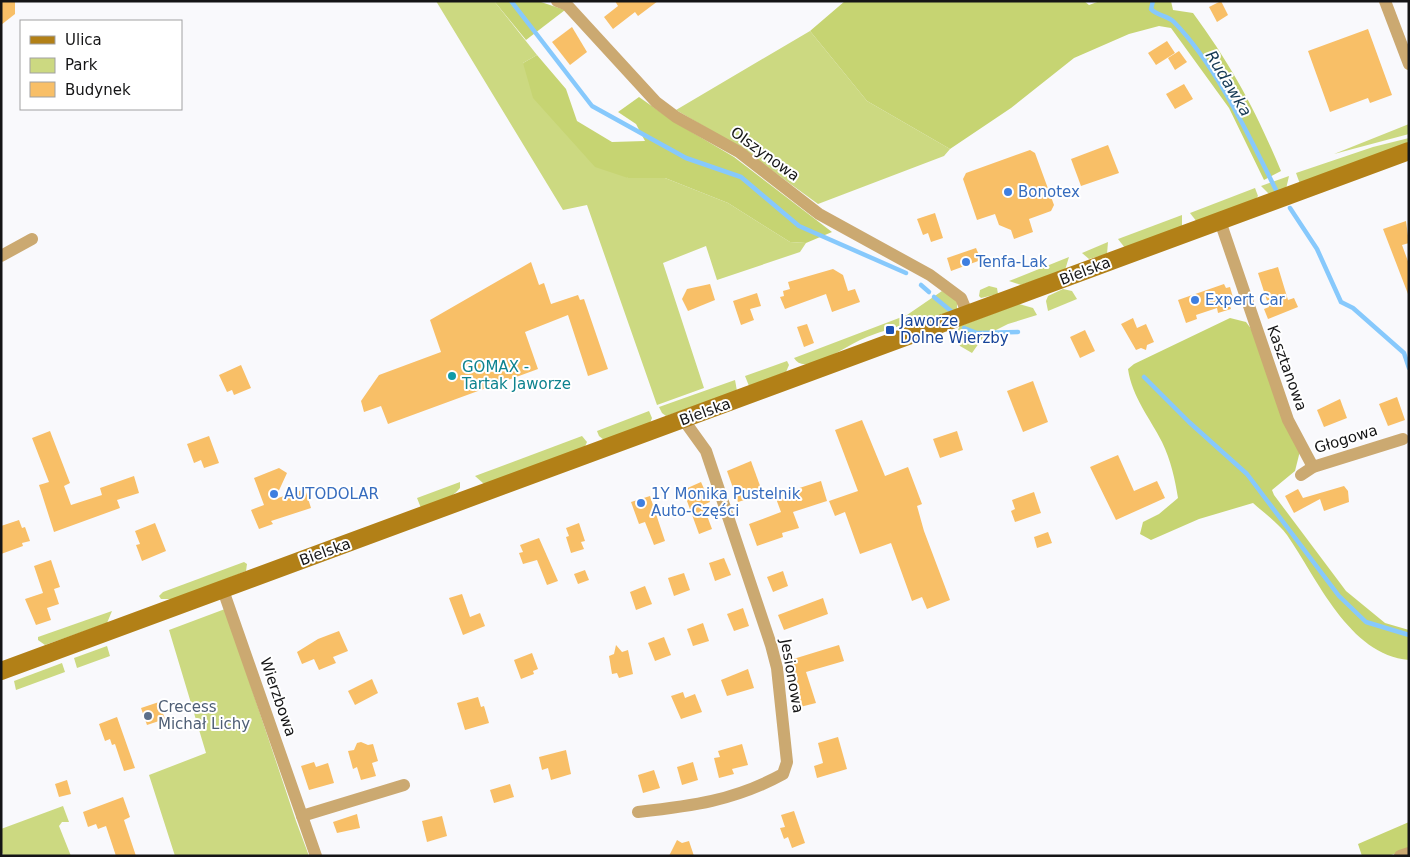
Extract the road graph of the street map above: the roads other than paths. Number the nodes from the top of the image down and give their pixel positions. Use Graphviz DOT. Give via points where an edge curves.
graph roads {
  1 [pos="557,1"];
  2 [pos="1385,1"];
  3 [pos="1409,64"];
  4 [pos="1409,151"];
  5 [pos="1220,221"];
  6 [pos="32,239"];
  7 [pos="1,256"];
  8 [pos="968,315"];
  9 [pos="683,420"];
  10 [pos="1402,439"];
  11 [pos="1313,467"];
  12 [pos="1301,475"];
  13 [pos="223,590"];
  14 [pos="1,671"];
  15 [pos="404,785"];
  16 [pos="638,812"];
  17 [pos="302,816"];
  18 [pos="1409,853"];
  19 [pos="316,856"];
  20 [pos="1400,856"];
  1 -- 8 [label="street, Olszynowa" via="567,6 638,84 676,117 739,152 819,214 930,276 962,298"];
  2 -- 3 [label="street"];
  4 -- 5 [label="main road, Bielska"];
  5 -- 8 [label="main road, Bielska"];
  5 -- 11 [label="street, Kasztanowa" via="1288,420"];
  6 -- 7 [label="street"];
  8 -- 9 [label="main road, Bielska"];
  9 -- 13 [label="main road, Bielska"];
  9 -- 16 [label="street, Jesionowa" via="706,451 771,645 777,668 787,762 783,774 760,786 705,804"];
  10 -- 11 [label="street, Głogowa"];
  11 -- 12 [label="street, Głogowa"];
  13 -- 14 [label="main road, Bielska"];
  13 -- 17 [label="street, Wierzbowa"];
  15 -- 17 [label="street"];
  17 -- 19 [label="street, Wierzbowa"];
  18 -- 20 [label="street"];
}
